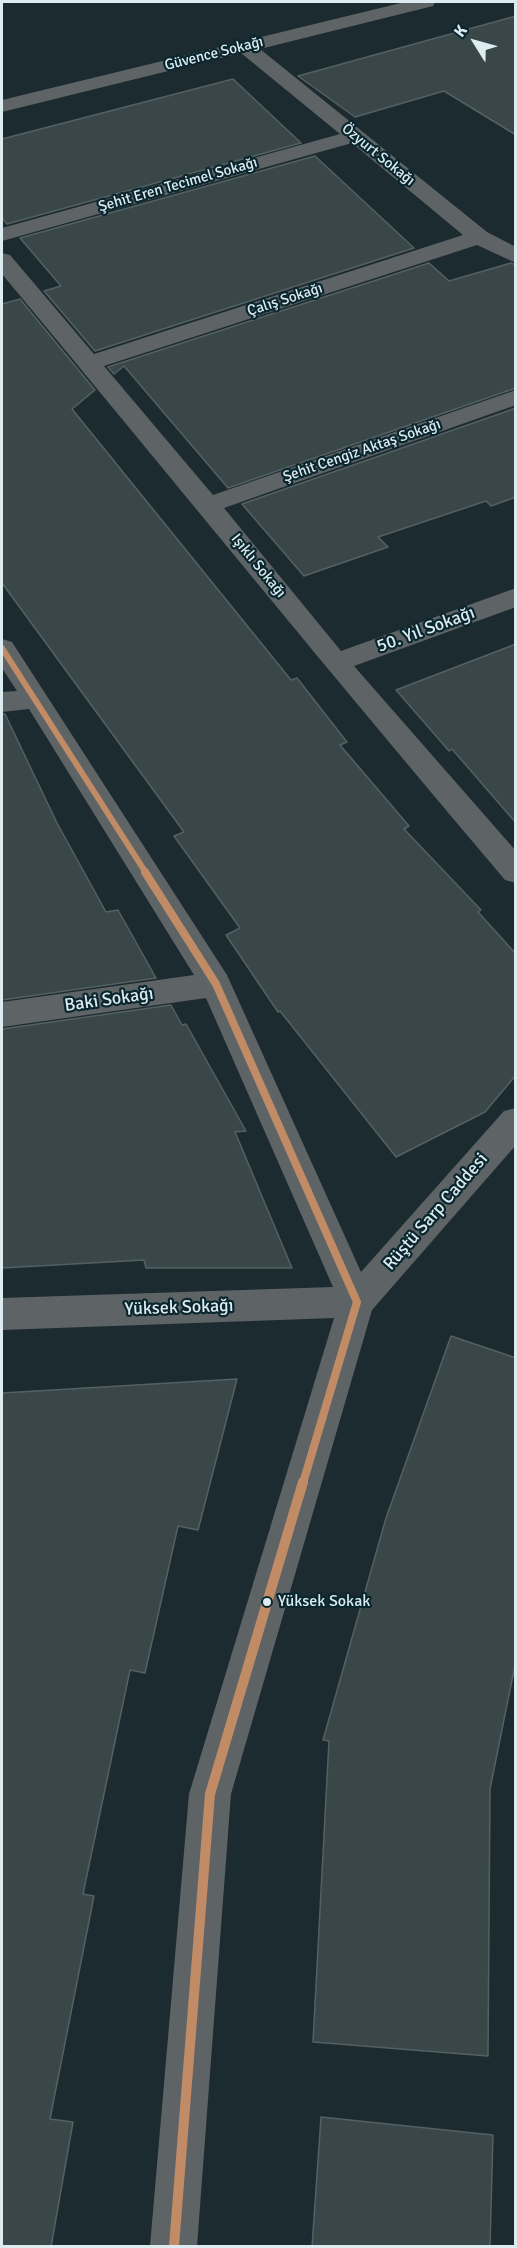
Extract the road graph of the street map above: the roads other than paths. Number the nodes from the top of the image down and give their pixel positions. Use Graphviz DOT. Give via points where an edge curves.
graph roads {
  1 [pos="426,2"];
  2 [pos="246,47"];
  3 [pos="2,106"];
  4 [pos="355,136"];
  5 [pos="2,235"];
  6 [pos="479,237"];
  7 [pos="516,256"];
  8 [pos="2,260"];
  9 [pos="90,363"];
  10 [pos="516,397"];
  11 [pos="208,505"];
  12 [pos="516,597"];
  13 [pos="2,648"];
  14 [pos="336,663"];
  15 [pos="36,698"];
  16 [pos="2,702"];
  17 [pos="516,872"];
  18 [pos="216,984"];
  19 [pos="2,1015"];
  20 [pos="516,1121"];
  21 [pos="357,1302"];
  22 [pos="2,1314"];
  23 [pos="174,2247"];
  1 -- 2 [label="street, Güvence Sokağı"];
  2 -- 3 [label="street, Güvence Sokağı"];
  2 -- 4 [label="street, Özyurt Sokağı"];
  4 -- 5 [label="street, Şehit Eren Tecimel Sokağı"];
  4 -- 6 [label="street, Özyurt Sokağı"];
  6 -- 7 [label="street, Özyurt Sokağı"];
  6 -- 9 [label="street, Çalış Sokağı"];
  8 -- 9 [label="street, Işıklı Sokağı"];
  9 -- 11 [label="street, Işıklı Sokağı"];
  10 -- 11 [label="street, Şehit Cengiz Aktaş Sokağı"];
  11 -- 14 [label="street, Işıklı Sokağı"];
  12 -- 14 [label="street, 50. Yıl Sokağı"];
  13 -- 15 [label="street"];
  14 -- 17 [label="street, Işıklı Sokağı"];
  15 -- 16 [label="street"];
  15 -- 18 [label="street"];
  18 -- 19 [label="street, Baki Sokağı"];
  18 -- 21 [label="street"];
  20 -- 21 [label="street, Rüştü Sarp Caddesi"];
  21 -- 22 [label="street, Yüksek Sokağı"];
  21 -- 23 [label="street" via="210,1794"];
}
